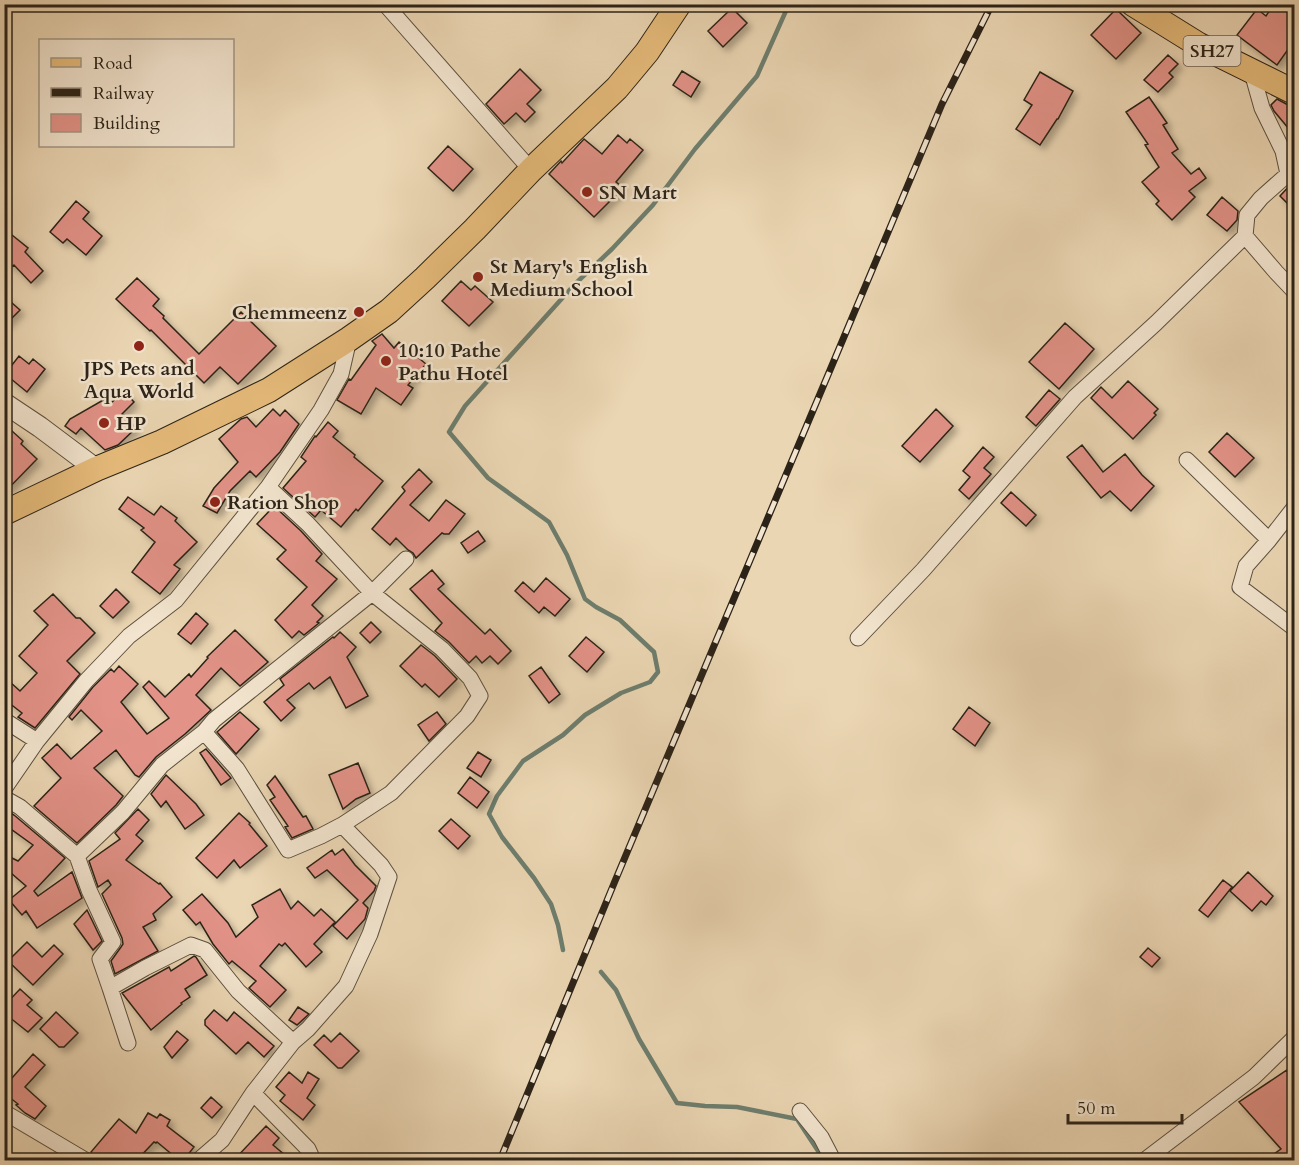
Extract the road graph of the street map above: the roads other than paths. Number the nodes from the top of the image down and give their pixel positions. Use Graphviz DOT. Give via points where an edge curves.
graph roads {
  1 [pos="385,4"];
  2 [pos="679,4"];
  3 [pos="1133,4"];
  4 [pos="1251,69"];
  5 [pos="1294,92"];
  6 [pos="531,170"];
  7 [pos="1245,236"];
  8 [pos="1294,291"];
  9 [pos="349,339"];
  10 [pos="4,403"];
  11 [pos="1187,460"];
  12 [pos="96,469"];
  13 [pos="268,487"];
  14 [pos="1294,508"];
  15 [pos="4,513"];
  16 [pos="1269,540"];
  17 [pos="406,559"];
  18 [pos="372,592"];
  19 [pos="1294,628"];
  20 [pos="858,638"];
  21 [pos="4,720"];
  22 [pos="204,732"];
  23 [pos="38,741"];
  24 [pos="4,789"];
  25 [pos="4,798"];
  26 [pos="342,825"];
  27 [pos="77,856"];
  28 [pos="110,988"];
  29 [pos="1294,1038"];
  30 [pos="293,1042"];
  31 [pos="128,1043"];
  32 [pos="254,1093"];
  33 [pos="800,1111"];
  34 [pos="4,1112"];
  35 [pos="85,1161"];
  36 [pos="198,1161"];
  37 [pos="313,1161"];
  38 [pos="833,1161"];
  39 [pos="1145,1161"];
  1 -- 6 [label="street"];
  2 -- 6 [label="main road" via="617,88"];
  3 -- 4 [label="main road, SH27" via="1200,45"];
  4 -- 5 [label="main road, SH27"];
  4 -- 7 [label="street" via="1288,174 1247,215"];
  6 -- 9 [label="main road" via="425,278 389,311"];
  7 -- 8 [label="street"];
  7 -- 20 [label="street" via="1075,397"];
  9 -- 12 [label="main road" via="269,390"];
  9 -- 13 [label="street" via="341,374"];
  10 -- 12 [label="street"];
  11 -- 16 [label="street"];
  12 -- 15 [label="main road"];
  13 -- 18 [label="street"];
  13 -- 23 [label="street" via="176,600 129,636 86,681"];
  14 -- 16 [label="street"];
  16 -- 19 [label="street" via="1246,566 1240,587"];
  17 -- 18 [label="street"];
  18 -- 22 [label="street"];
  18 -- 26 [label="street" via="442,649 470,678 480,696 467,716 391,794"];
  21 -- 23 [label="street"];
  22 -- 26 [label="street" via="237,769 288,850"];
  22 -- 27 [label="street" via="162,765 123,812"];
  23 -- 24 [label="street"];
  25 -- 27 [label="street"];
  26 -- 30 [label="street" via="388,877 370,934 346,986"];
  27 -- 28 [label="street" via="113,942 100,959"];
  28 -- 30 [label="street" via="195,946 205,950 238,991"];
  28 -- 31 [label="street"];
  29 -- 39 [label="street" via="1254,1077"];
  30 -- 32 [label="street"];
  32 -- 36 [label="street" via="222,1140"];
  32 -- 37 [label="street" via="308,1149"];
  33 -- 38 [label="street" via="821,1137"];
  34 -- 35 [label="street"];
}
